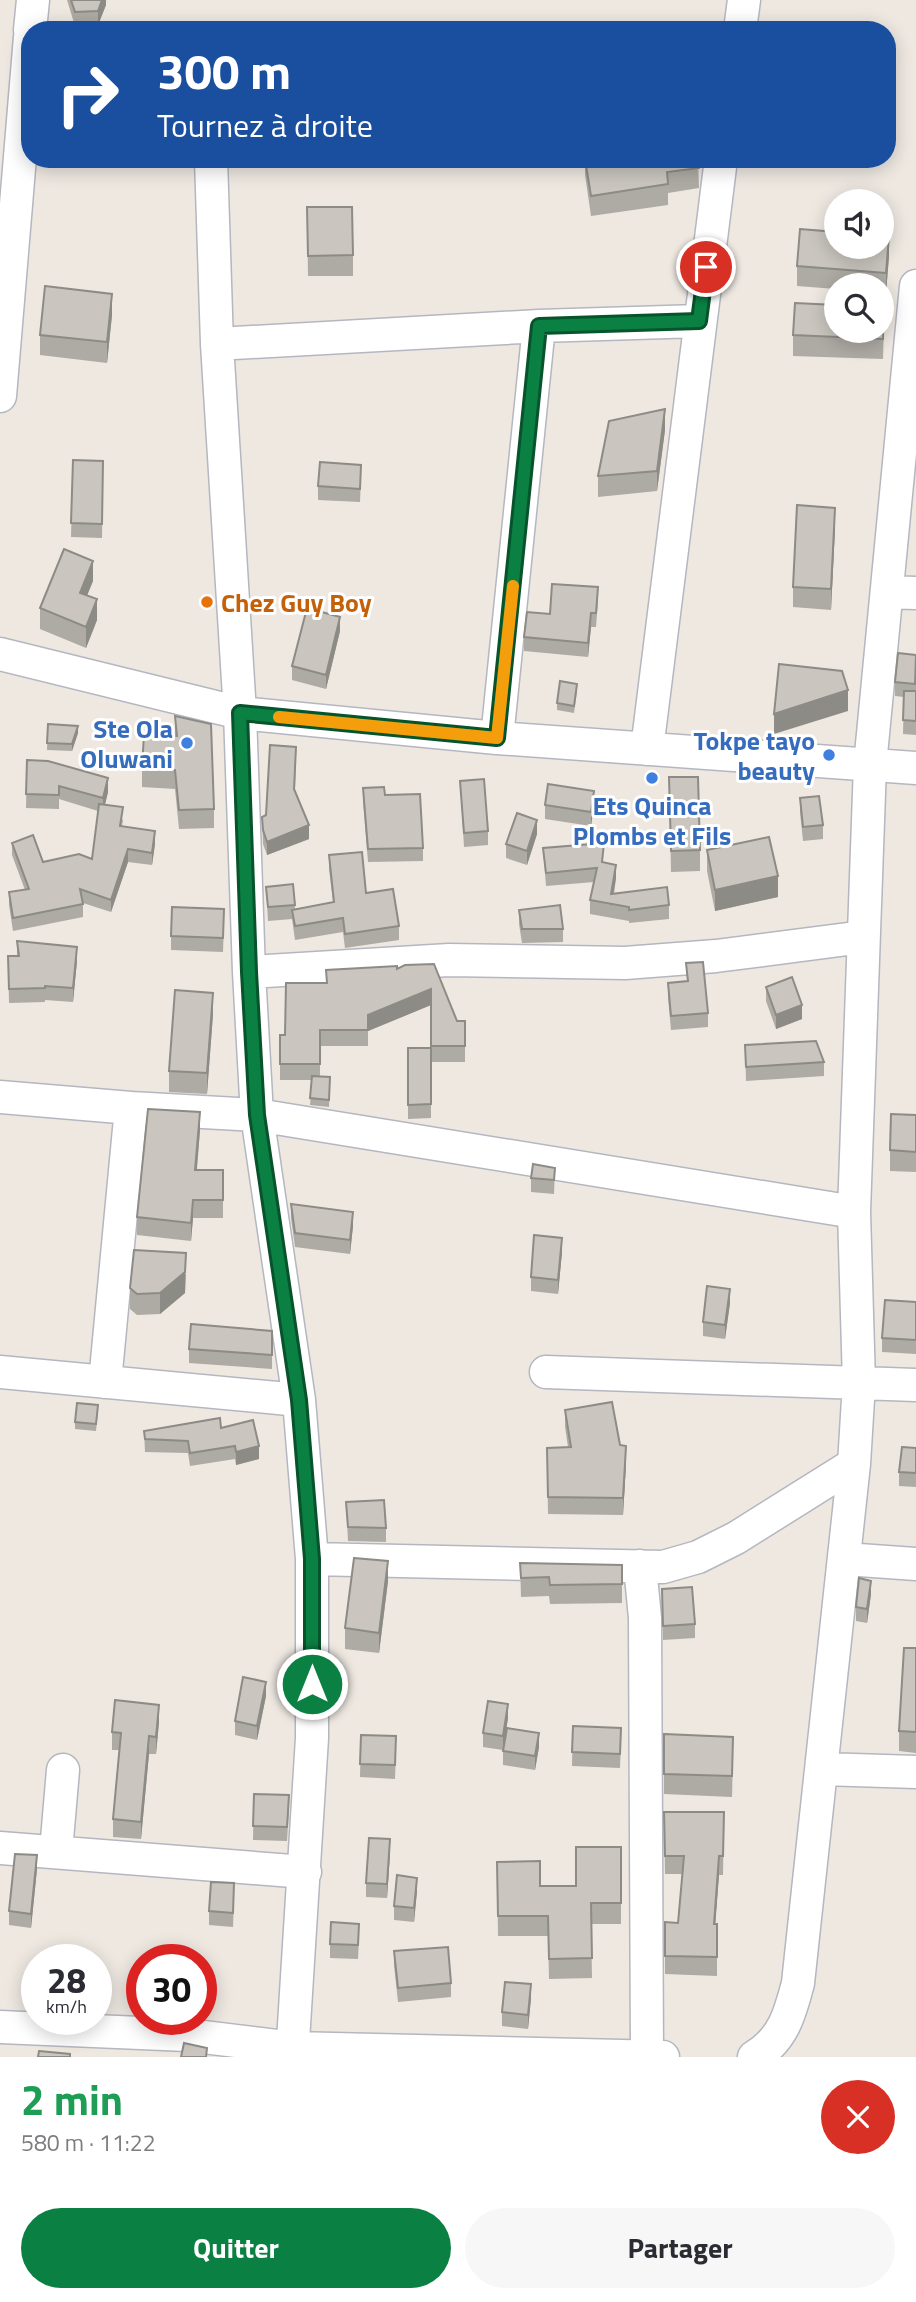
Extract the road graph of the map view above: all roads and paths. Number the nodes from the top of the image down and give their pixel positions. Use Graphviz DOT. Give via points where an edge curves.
graph roads {
  1 [pos="33,0"];
  2 [pos="744,0"];
  3 [pos="31,21"];
  4 [pos="741,21"];
  5 [pos="21,145"];
  6 [pos="211,168"];
  7 [pos="720,168"];
  8 [pos="916,286"];
  9 [pos="699,321"];
  10 [pos="539,326"];
  11 [pos="217,344"];
  12 [pos="0,396"];
  13 [pos="910,402"];
  14 [pos="902,593"];
  15 [pos="0,654"];
  16 [pos="240,713"];
  17 [pos="497,738"];
  18 [pos="647,749"];
  19 [pos="870,765"];
  20 [pos="916,768"];
  21 [pos="863,937"];
  22 [pos="249,972"];
  23 [pos="0,1097"];
  24 [pos="131,1108"];
  25 [pos="257,1115"];
  26 [pos="854,1212"];
  27 [pos="0,1372"];
  28 [pos="546,1372"];
  29 [pos="104,1382"];
  30 [pos="859,1383"];
  31 [pos="916,1385"];
  32 [pos="299,1400"];
  33 [pos="854,1464"];
  34 [pos="312,1559"];
  35 [pos="845,1559"];
  36 [pos="916,1564"];
  37 [pos="640,1566"];
  38 [pos="822,1769"];
  39 [pos="63,1770"];
  40 [pos="916,1772"];
  41 [pos="0,1848"];
  42 [pos="56,1851"];
  43 [pos="305,1872"];
  44 [pos="0,2027"];
  45 [pos="293,2052"];
  46 [pos="473,2054"];
  47 [pos="647,2057"];
  48 [pos="663,2057"];
  49 [pos="754,2057"];
  1 -- 3 [label="street"];
  2 -- 4 [label="street"];
  5 -- 12 [label="street"];
  6 -- 11 [label="street"];
  7 -- 9 [label="street"];
  8 -- 13 [label="street"];
  9 -- 10 [label="street"];
  9 -- 18 [label="street"];
  10 -- 11 [label="street"];
  10 -- 17 [label="street"];
  11 -- 16 [label="street"];
  13 -- 14 [label="street"];
  14 -- 19 [label="street"];
  15 -- 16 [label="street"];
  16 -- 17 [label="street"];
  16 -- 22 [label="street"];
  17 -- 18 [label="street"];
  18 -- 19 [label="street"];
  19 -- 20 [label="street"];
  19 -- 21 [label="street"];
  21 -- 22 [label="street" via="625,963 449,960"];
  21 -- 26 [label="street"];
  22 -- 25 [label="street"];
  23 -- 24 [label="street"];
  24 -- 25 [label="street"];
  24 -- 29 [label="street"];
  25 -- 26 [label="street"];
  25 -- 32 [label="street"];
  26 -- 30 [label="street"];
  27 -- 29 [label="street"];
  28 -- 30 [label="street"];
  29 -- 32 [label="street"];
  30 -- 31 [label="street"];
  30 -- 33 [label="street"];
  32 -- 34 [label="street"];
  33 -- 35 [label="street"];
  33 -- 37 [label="street" via="698,1557 663,1567"];
  34 -- 37 [label="street"];
  34 -- 43 [label="street" via="312,1738"];
  35 -- 36 [label="street"];
  35 -- 38 [label="street"];
  37 -- 47 [label="street" via="645,1618"];
  38 -- 40 [label="street"];
  38 -- 49 [label="street" via="797,1983 777,2039"];
  39 -- 42 [label="street"];
  41 -- 42 [label="street"];
  42 -- 43 [label="street"];
  43 -- 45 [label="street"];
  44 -- 45 [label="street" via="187,2035"];
  45 -- 46 [label="street"];
  46 -- 47 [label="street"];
  47 -- 48 [label="street"];
}
